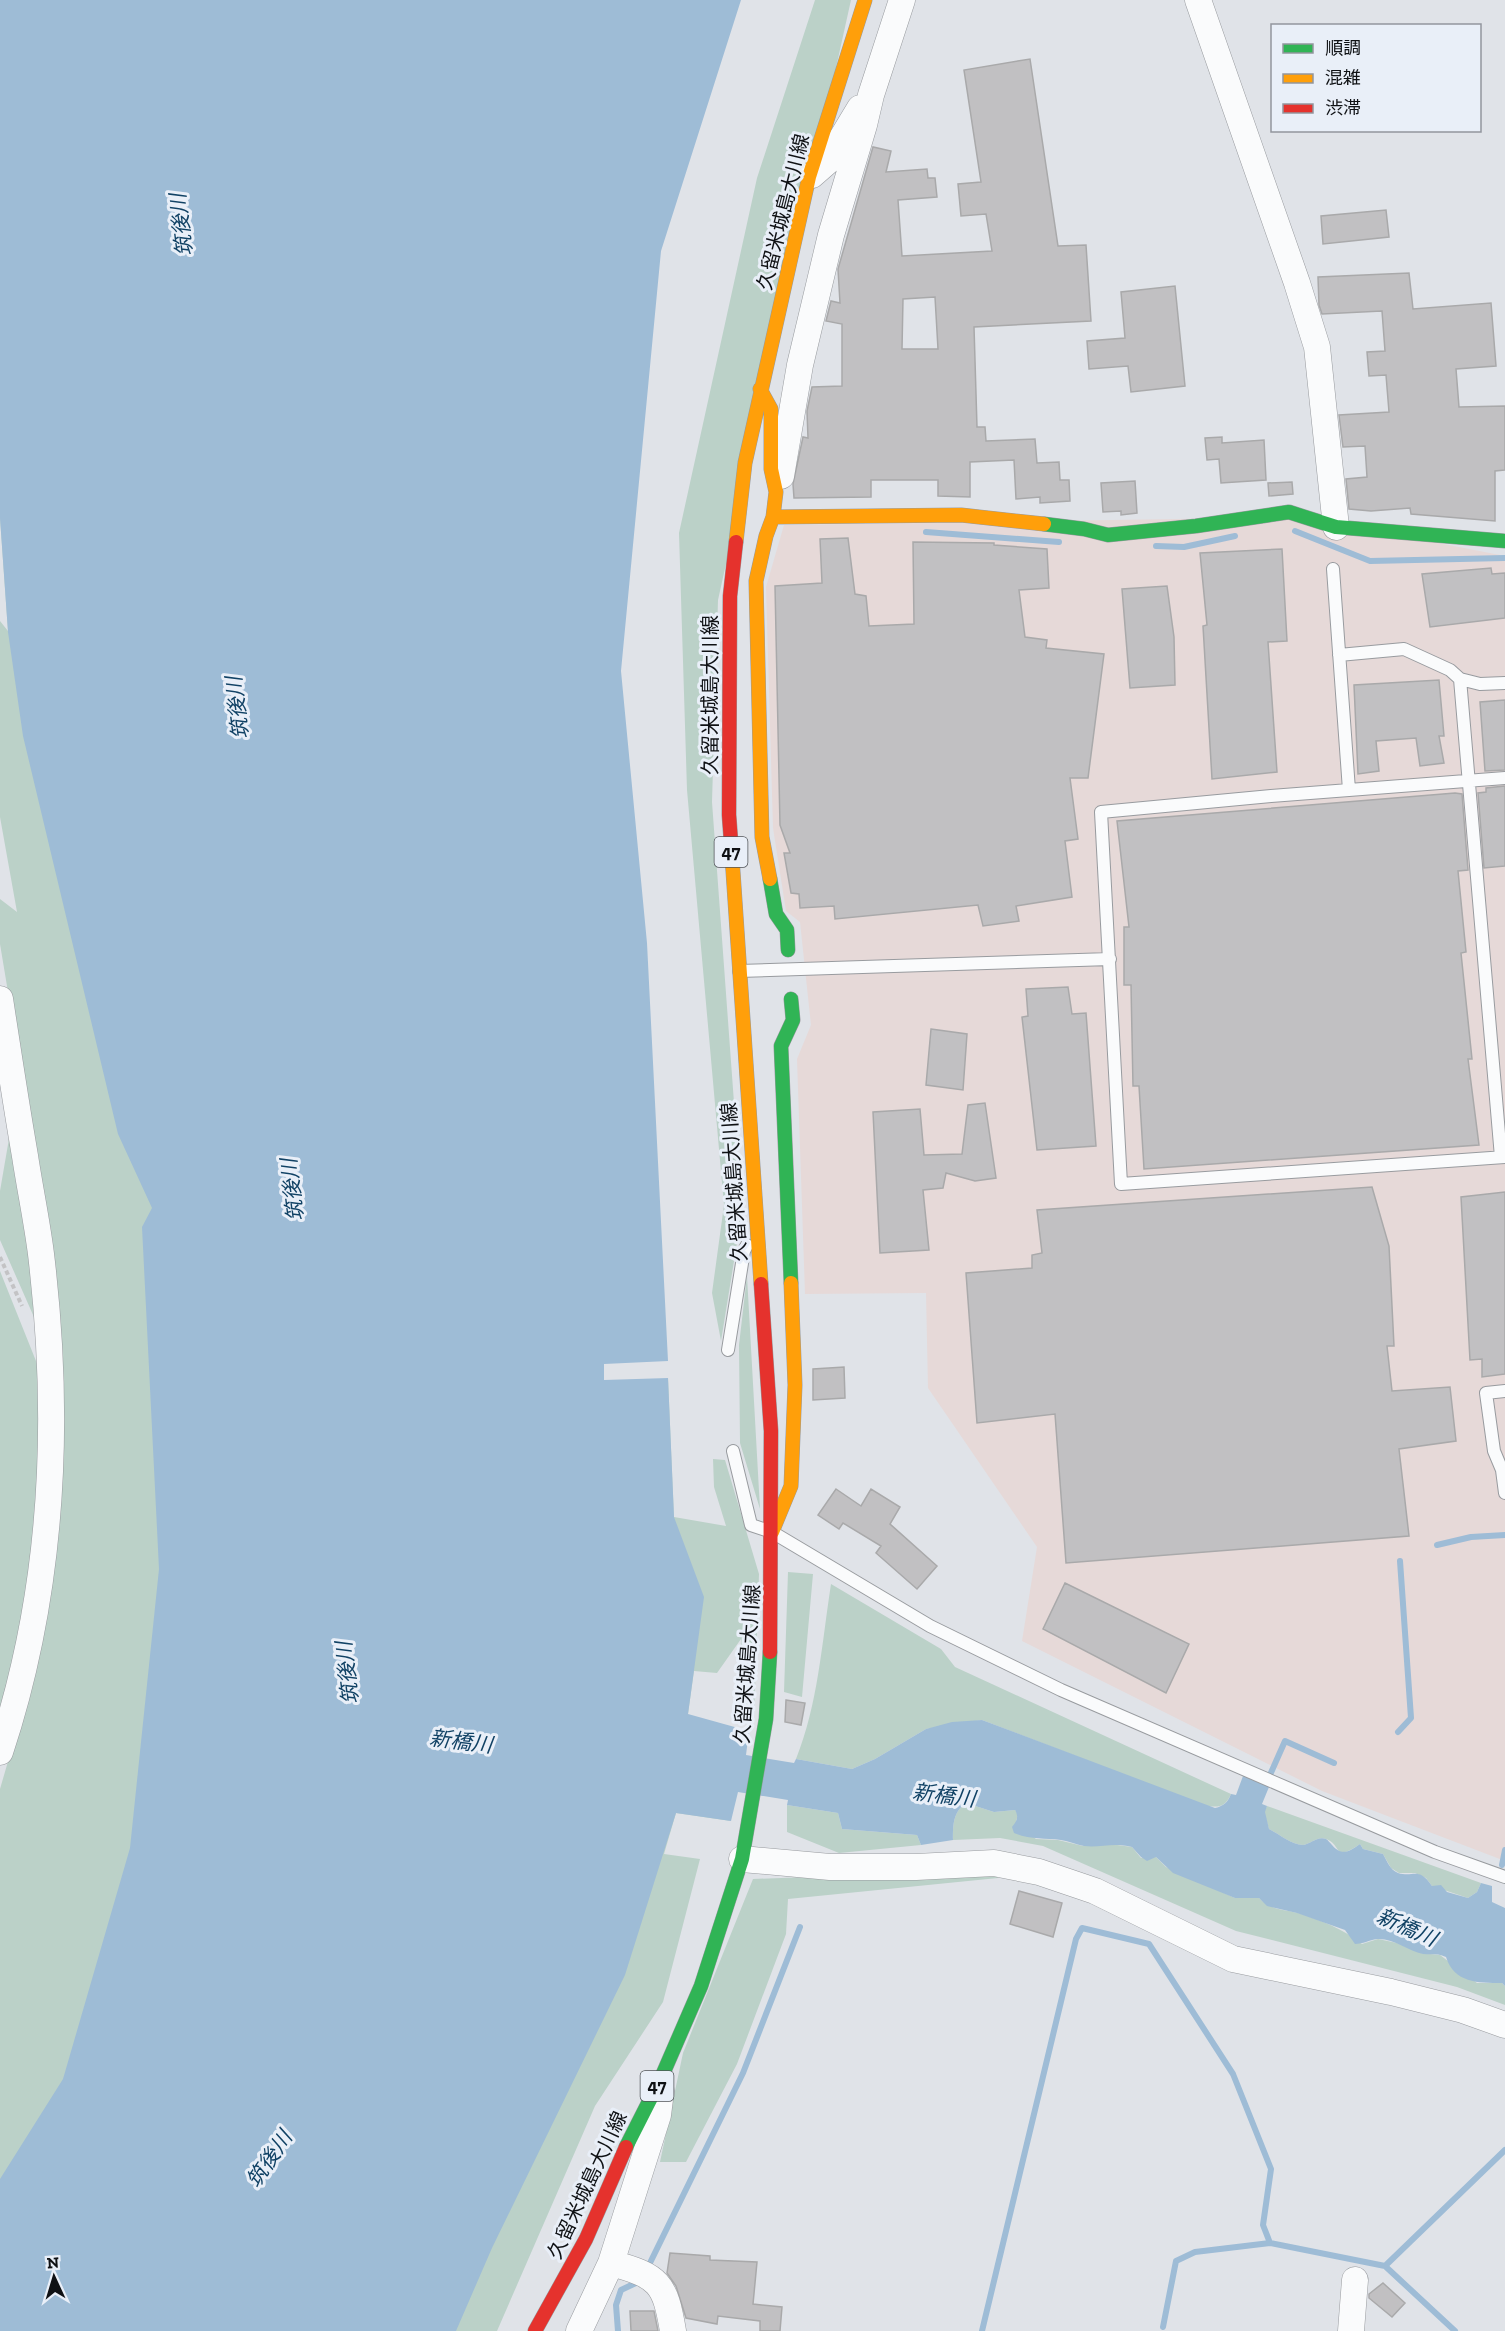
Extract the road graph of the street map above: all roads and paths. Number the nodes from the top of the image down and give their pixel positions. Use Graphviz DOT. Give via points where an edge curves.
graph roads {
  1 [pos="864,0"];
  2 [pos="902,0"];
  3 [pos="1198,0"];
  4 [pos="871,94"];
  5 [pos="809,177"];
  6 [pos="760,388"];
  7 [pos="775,505"];
  8 [pos="1336,527"];
  9 [pos="1505,541"];
  10 [pos="1333,569"];
  11 [pos="1339,655"];
  12 [pos="1460,679"];
  13 [pos="1505,683"];
  14 [pos="1505,778"];
  15 [pos="1468,781"];
  16 [pos="1349,790"];
  17 [pos="788,950"];
  18 [pos="1110,959"];
  19 [pos="739,971"];
  20 [pos="0,999"];
  21 [pos="791,999"];
  22 [pos="1503,1157"];
  23 [pos="757,1229"];
  24 [pos="728,1350"];
  25 [pos="1505,1391"];
  26 [pos="733,1451"];
  27 [pos="1505,1493"];
  28 [pos="772,1532"];
  29 [pos="0,1752"];
  30 [pos="742,1859"];
  31 [pos="1505,1877"];
  32 [pos="1505,2025"];
  33 [pos="662,2076"];
  34 [pos="611,2263"];
  35 [pos="1355,2280"];
  36 [pos="535,2331"];
  37 [pos="579,2331"];
  38 [pos="673,2331"];
  39 [pos="1351,2331"];
  1 -- 5 [label="main road, 久留米城島大川線 / 47"];
  2 -- 4 [label="street"];
  3 -- 8 [label="street" via="1317,347"];
  4 -- 5 [label="street" via="828,161"];
  4 -- 7 [label="street" via="800,365"];
  5 -- 6 [label="main road, 久留米城島大川線 / 47"];
  6 -- 7 [label="main road" via="771,409"];
  6 -- 19 [label="main road, 久留米城島大川線 / 47" via="745,463 730,597 729,815"];
  7 -- 8 [label="main road" via="961,515 1108,535 1289,512"];
  7 -- 17 [label="main road" via="756,581 762,837 776,914 787,930"];
  8 -- 9 [label="main road"];
  10 -- 11 [label="lane"];
  11 -- 12 [label="lane" via="1404,649 1450,670"];
  11 -- 16 [label="lane"];
  12 -- 13 [label="lane" via="1480,684"];
  12 -- 15 [label="lane"];
  14 -- 15 [label="lane"];
  15 -- 16 [label="lane"];
  15 -- 22 [label="lane"];
  16 -- 18 [label="lane" via="1101,812"];
  18 -- 19 [label="lane"];
  18 -- 22 [label="lane" via="1121,1184"];
  19 -- 23 [label="main road, 久留米城島大川線 / 47"];
  20 -- 29 [label="street" via="40,1254 52,1422 40,1586 25,1664"];
  21 -- 28 [label="main road" via="793,1020 781,1046 795,1385 791,1486"];
  23 -- 24 [label="lane" via="744,1251"];
  23 -- 28 [label="main road, 久留米城島大川線 / 47" via="771,1431"];
  25 -- 27 [label="lane" via="1486,1393"];
  26 -- 28 [label="lane" via="751,1525"];
  28 -- 30 [label="main road, 久留米城島大川線 / 47" via="766,1719"];
  28 -- 31 [label="lane" via="930,1626 1061,1690 1435,1852"];
  30 -- 32 [label="street" via="830,1867 994,1863 1039,1872 1095,1891 1233,1959 1390,1992"];
  30 -- 33 [label="main road, 久留米城島大川線 / 47" via="701,1986"];
  33 -- 34 [label="street" via="658,2115"];
  33 -- 36 [label="main road, 久留米城島大川線 / 47" via="586,2239"];
  34 -- 37 [label="street"];
  34 -- 38 [label="street" via="658,2282 668,2302"];
  35 -- 39 [label="street"];
}
